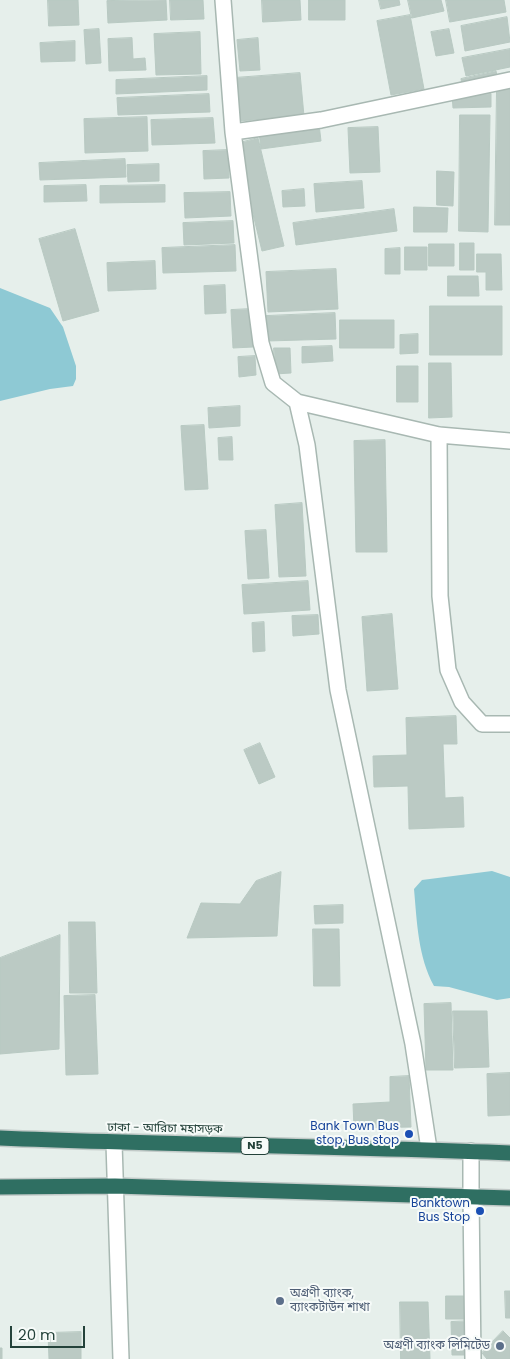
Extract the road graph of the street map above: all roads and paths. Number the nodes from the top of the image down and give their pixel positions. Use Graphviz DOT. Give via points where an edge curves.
graph roads {
  1 [pos="223,0"];
  2 [pos="510,80"];
  3 [pos="233,132"];
  4 [pos="297,402"];
  5 [pos="439,435"];
  6 [pos="510,440"];
  7 [pos="510,724"];
  8 [pos="0,1138"];
  9 [pos="114,1143"];
  10 [pos="429,1150"];
  11 [pos="472,1151"];
  12 [pos="510,1153"];
  13 [pos="115,1186"];
  14 [pos="0,1187"];
  15 [pos="471,1197"];
  16 [pos="510,1198"];
  17 [pos="121,1359"];
  18 [pos="474,1359"];
  1 -- 3 [label="street"];
  2 -- 3 [label="street" via="321,120"];
  3 -- 4 [label="street" via="261,343 274,383"];
  4 -- 5 [label="street"];
  4 -- 10 [label="street" via="307,445 338,690 413,1044"];
  5 -- 6 [label="street"];
  5 -- 7 [label="street" via="440,596 448,670 462,702 482,724"];
  8 -- 9 [label="highway, ঢাকা - আরিচা মহাসড়ক / N5"];
  9 -- 10 [label="highway, ঢাকা - আরিচা মহাসড়ক / N5"];
  9 -- 13 [label="street"];
  10 -- 11 [label="highway, ঢাকা - আরিচা মহাসড়ক / N5"];
  11 -- 12 [label="highway, ঢাকা - আরিচা মহাসড়ক / N5"];
  11 -- 15 [label="street"];
  13 -- 14 [label="highway"];
  13 -- 15 [label="highway"];
  13 -- 17 [label="street"];
  15 -- 16 [label="highway"];
  15 -- 18 [label="street"];
}
